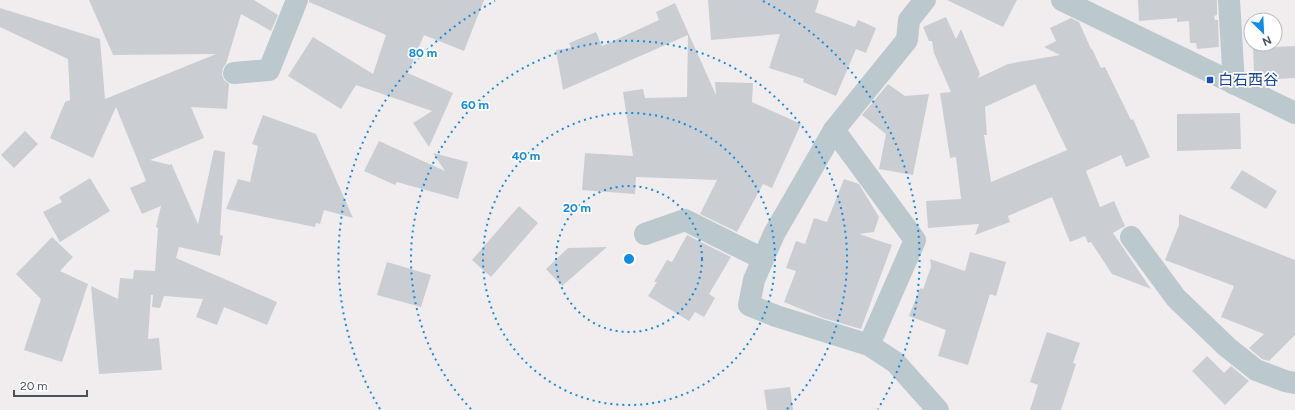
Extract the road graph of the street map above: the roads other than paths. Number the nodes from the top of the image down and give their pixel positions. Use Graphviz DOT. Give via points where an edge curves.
graph roads {
  1 [pos="297,0"];
  2 [pos="925,0"];
  3 [pos="1062,0"];
  4 [pos="1229,0"];
  5 [pos="234,73"];
  6 [pos="1234,84"];
  7 [pos="1295,114"];
  8 [pos="834,130"];
  9 [pos="645,234"];
  10 [pos="1131,237"];
  11 [pos="763,259"];
  12 [pos="869,344"];
  13 [pos="1295,383"];
  14 [pos="938,410"];
  1 -- 5 [label="street" via="269,70"];
  2 -- 8 [label="street" via="909,20 907,40"];
  3 -- 6 [label="street"];
  4 -- 6 [label="street"];
  6 -- 7 [label="street"];
  8 -- 11 [label="street" via="774,234"];
  8 -- 12 [label="street" via="915,240"];
  9 -- 11 [label="street" via="686,220"];
  10 -- 13 [label="street" via="1176,298 1227,347 1256,370"];
  11 -- 12 [label="street" via="754,280 749,305 776,316"];
  12 -- 14 [label="street" via="895,362"];
}
